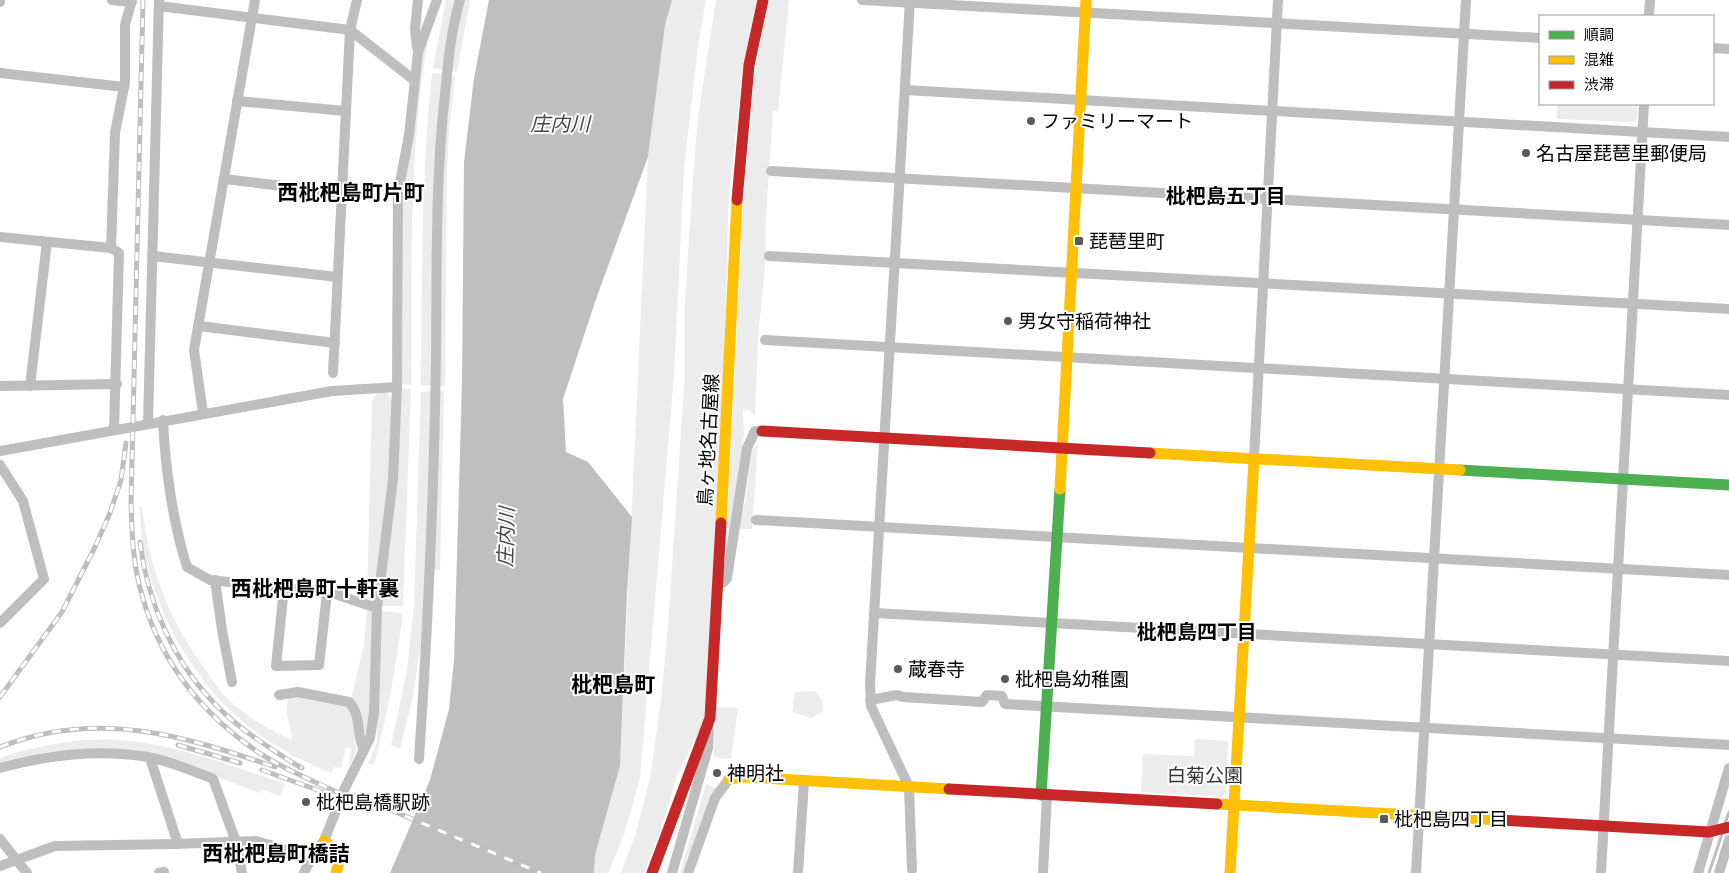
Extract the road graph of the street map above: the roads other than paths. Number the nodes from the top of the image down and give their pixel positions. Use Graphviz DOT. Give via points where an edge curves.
graph roads {
  1 [pos="112,0"];
  2 [pos="255,0"];
  3 [pos="357,0"];
  4 [pos="418,0"];
  5 [pos="436,0"];
  6 [pos="460,0"];
  7 [pos="763,0"];
  8 [pos="862,0"];
  9 [pos="1086,0"];
  10 [pos="1278,0"];
  11 [pos="1466,0"];
  12 [pos="1650,0"];
  13 [pos="132,1"];
  14 [pos="910,1"];
  15 [pos="159,3"];
  16 [pos="1085,12"];
  17 [pos="1649,15"];
  18 [pos="251,18"];
  19 [pos="1277,23"];
  20 [pos="350,30"];
  21 [pos="1464,34"];
  22 [pos="1539,38"];
  23 [pos="1714,48"];
  24 [pos="1729,48"];
  25 [pos="418,52"];
  26 [pos="0,72"];
  27 [pos="414,80"];
  28 [pos="124,87"];
  29 [pos="904,90"];
  30 [pos="1080,100"];
  31 [pos="237,101"];
  32 [pos="1644,105"];
  33 [pos="345,111"];
  34 [pos="1272,111"];
  35 [pos="1459,122"];
  36 [pos="1643,132"];
  37 [pos="1729,137"];
  38 [pos="771,171"];
  39 [pos="899,178"];
  40 [pos="224,180"];
  41 [pos="1076,188"];
  42 [pos="341,193"];
  43 [pos="1268,199"];
  44 [pos="1454,209"];
  45 [pos="1638,220"];
  46 [pos="1729,225"];
  47 [pos="0,237"];
  48 [pos="48,242"];
  49 [pos="112,248"];
  50 [pos="152,256"];
  51 [pos="768,256"];
  52 [pos="209,262"];
  53 [pos="895,263"];
  54 [pos="1071,273"];
  55 [pos="337,277"];
  56 [pos="1263,283"];
  57 [pos="1449,294"];
  58 [pos="1633,304"];
  59 [pos="1729,309"];
  60 [pos="199,326"];
  61 [pos="766,340"];
  62 [pos="335,342"];
  63 [pos="890,347"];
  64 [pos="1067,357"];
  65 [pos="1259,368"];
  66 [pos="333,373"];
  67 [pos="1444,379"];
  68 [pos="117,384"];
  69 [pos="0,386"];
  70 [pos="30,386"];
  71 [pos="397,387"];
  72 [pos="1629,390"];
  73 [pos="1729,395"];
  74 [pos="203,413"];
  75 [pos="163,420"];
  76 [pos="148,423"];
  77 [pos="114,430"];
  78 [pos="762,431"];
  79 [pos="884,438"];
  80 [pos="1062,448"];
  81 [pos="0,451"];
  82 [pos="1254,459"];
  83 [pos="0,465"];
  84 [pos="1439,469"];
  85 [pos="1624,479"];
  86 [pos="1729,485"];
  87 [pos="756,520"];
  88 [pos="879,527"];
  89 [pos="1057,537"];
  90 [pos="1249,548"];
  91 [pos="1434,558"];
  92 [pos="1619,568"];
  93 [pos="1729,574"];
  94 [pos="215,580"];
  95 [pos="718,583"];
  96 [pos="284,588"];
  97 [pos="327,593"];
  98 [pos="377,608"];
  99 [pos="874,613"];
  100 [pos="0,623"];
  101 [pos="1052,623"];
  102 [pos="1244,634"];
  103 [pos="1430,644"];
  104 [pos="1614,655"];
  105 [pos="1729,661"];
  106 [pos="232,682"];
  107 [pos="279,696"];
  108 [pos="870,700"];
  109 [pos="1047,707"];
  110 [pos="710,718"];
  111 [pos="1239,718"];
  112 [pos="1425,728"];
  113 [pos="1609,739"];
  114 [pos="1729,745"];
  115 [pos="364,750"];
  116 [pos="150,758"];
  117 [pos="419,759"];
  118 [pos="0,768"];
  119 [pos="1729,768"];
  120 [pos="729,779"];
  121 [pos="804,782"];
  122 [pos="909,786"];
  123 [pos="1044,795"];
  124 [pos="1233,806"];
  125 [pos="1420,816"];
  126 [pos="1604,826"];
  127 [pos="1729,828"];
  128 [pos="1710,831"];
  129 [pos="0,839"];
  130 [pos="1729,840"];
  131 [pos="324,841"];
  132 [pos="236,842"];
  133 [pos="178,844"];
  134 [pos="16,859"];
  135 [pos="309,862"];
  136 [pos="0,866"];
  137 [pos="912,872"];
  138 [pos="27,873"];
  139 [pos="242,873"];
  140 [pos="304,873"];
  141 [pos="336,873"];
  142 [pos="652,873"];
  143 [pos="672,873"];
  144 [pos="688,873"];
  145 [pos="798,873"];
  146 [pos="901,873"];
  147 [pos="1043,873"];
  148 [pos="1230,873"];
  149 [pos="1416,873"];
  150 [pos="1601,873"];
  151 [pos="1698,873"];
  152 [pos="1719,873"];
  1 -- 13 [label="street"];
  2 -- 18 [label="street"];
  3 -- 20 [label="street"];
  4 -- 25 [label="street" via="415,29"];
  5 -- 25 [label="street"];
  6 -- 117 [label="street" via="447,73 438,169 431,552"];
  7 -- 95 [label="street, 鳥ヶ地名古屋線" via="749,66 736,212"];
  8 -- 14 [label="street"];
  9 -- 16 [label="street"];
  10 -- 19 [label="street"];
  11 -- 21 [label="street"];
  12 -- 17 [label="street"];
  13 -- 28 [label="street" via="125,25"];
  14 -- 16 [label="street"];
  14 -- 29 [label="street"];
  15 -- 18 [label="street"];
  15 -- 50 [label="street"];
  16 -- 19 [label="street"];
  16 -- 30 [label="street"];
  18 -- 20 [label="street"];
  18 -- 31 [label="street"];
  19 -- 21 [label="street"];
  19 -- 34 [label="street"];
  20 -- 27 [label="street"];
  20 -- 33 [label="street"];
  21 -- 22 [label="street"];
  21 -- 35 [label="street"];
  23 -- 24 [label="street"];
  25 -- 27 [label="street"];
  26 -- 28 [label="street"];
  27 -- 71 [label="street" via="409,136 398,193"];
  28 -- 49 [label="street" via="115,133"];
  29 -- 30 [label="street"];
  29 -- 39 [label="street"];
  30 -- 34 [label="street"];
  30 -- 41 [label="street"];
  31 -- 33 [label="street"];
  31 -- 40 [label="street"];
  32 -- 36 [label="street"];
  33 -- 42 [label="street"];
  34 -- 35 [label="street"];
  34 -- 43 [label="street"];
  35 -- 36 [label="street"];
  35 -- 44 [label="street"];
  36 -- 37 [label="street"];
  36 -- 45 [label="street"];
  38 -- 39 [label="street"];
  39 -- 41 [label="street"];
  39 -- 53 [label="street"];
  40 -- 42 [label="street"];
  40 -- 52 [label="street"];
  41 -- 43 [label="street"];
  41 -- 54 [label="street"];
  42 -- 55 [label="street"];
  43 -- 44 [label="street"];
  43 -- 56 [label="street"];
  44 -- 45 [label="street"];
  44 -- 57 [label="street"];
  45 -- 46 [label="street"];
  45 -- 58 [label="street"];
  47 -- 48 [label="street"];
  48 -- 49 [label="street"];
  48 -- 70 [label="street"];
  49 -- 68 [label="street" via="119,253"];
  50 -- 52 [label="street"];
  50 -- 76 [label="street"];
  51 -- 53 [label="street"];
  52 -- 55 [label="street"];
  52 -- 60 [label="street"];
  53 -- 54 [label="street"];
  53 -- 63 [label="street"];
  54 -- 56 [label="street"];
  54 -- 64 [label="street"];
  55 -- 62 [label="street"];
  56 -- 57 [label="street"];
  56 -- 65 [label="street"];
  57 -- 58 [label="street"];
  57 -- 67 [label="street"];
  58 -- 59 [label="street"];
  58 -- 72 [label="street"];
  60 -- 62 [label="street"];
  60 -- 74 [label="street" via="194,350"];
  61 -- 63 [label="street"];
  62 -- 66 [label="street"];
  63 -- 64 [label="street"];
  63 -- 79 [label="street"];
  64 -- 65 [label="street"];
  64 -- 80 [label="street"];
  65 -- 67 [label="street"];
  65 -- 82 [label="street"];
  67 -- 72 [label="street"];
  67 -- 84 [label="street"];
  68 -- 70 [label="street"];
  68 -- 77 [label="street"];
  69 -- 70 [label="street"];
  71 -- 74 [label="street" via="332,391"];
  71 -- 98 [label="street" via="393,479"];
  72 -- 73 [label="street"];
  72 -- 85 [label="street"];
  74 -- 75 [label="street"];
  75 -- 76 [label="street"];
  75 -- 94 [label="street" via="178,539 187,567"];
  76 -- 77 [label="street"];
  77 -- 81 [label="street"];
  78 -- 79 [label="street"];
  78 -- 95 [label="street" via="755,431 746,448 727,578"];
  79 -- 80 [label="street"];
  79 -- 88 [label="street"];
  80 -- 82 [label="street"];
  80 -- 89 [label="street"];
  82 -- 84 [label="street"];
  82 -- 90 [label="street"];
  83 -- 100 [label="street" via="23,502 44,579"];
  84 -- 85 [label="street"];
  84 -- 91 [label="street"];
  85 -- 86 [label="street"];
  85 -- 92 [label="street"];
  87 -- 88 [label="street"];
  88 -- 89 [label="street"];
  88 -- 99 [label="street"];
  89 -- 90 [label="street"];
  89 -- 101 [label="street"];
  90 -- 91 [label="street"];
  90 -- 102 [label="street"];
  91 -- 92 [label="street"];
  91 -- 103 [label="street"];
  92 -- 93 [label="street"];
  92 -- 104 [label="street"];
  94 -- 96 [label="street"];
  94 -- 106 [label="street"];
  95 -- 110 [label="street, 鳥ヶ地名古屋線"];
  96 -- 97 [label="street"];
  96 -- 97 [label="street" via="276,666 318,665"];
  97 -- 98 [label="street"];
  98 -- 115 [label="street" via="374,713 370,738"];
  99 -- 101 [label="street"];
  99 -- 108 [label="street"];
  101 -- 102 [label="street"];
  101 -- 109 [label="street"];
  102 -- 103 [label="street"];
  102 -- 111 [label="street"];
  103 -- 104 [label="street"];
  103 -- 112 [label="street"];
  104 -- 105 [label="street"];
  104 -- 113 [label="street"];
  107 -- 115 [label="street" via="298,692 349,702 357,714"];
  108 -- 109 [label="street" via="897,695 982,702 987,695 995,695 1002,696 1005,704"];
  108 -- 122 [label="street"];
  109 -- 111 [label="street"];
  109 -- 123 [label="street"];
  110 -- 142 [label="street, 鳥ヶ地名古屋線"];
  110 -- 143 [label="street" via="708,748"];
  111 -- 112 [label="street"];
  111 -- 124 [label="street"];
  112 -- 113 [label="street"];
  112 -- 125 [label="street"];
  113 -- 114 [label="street"];
  113 -- 126 [label="street"];
  115 -- 131 [label="street"];
  116 -- 118 [label="street" via="117,753 64,755"];
  116 -- 132 [label="street" via="214,779"];
  116 -- 133 [label="street"];
  119 -- 128 [label="street"];
  120 -- 121 [label="street"];
  120 -- 144 [label="street" via="715,798"];
  121 -- 122 [label="street"];
  121 -- 145 [label="street"];
  122 -- 123 [label="street"];
  122 -- 137 [label="street"];
  123 -- 124 [label="street"];
  123 -- 147 [label="street"];
  124 -- 125 [label="street"];
  124 -- 148 [label="street"];
  125 -- 126 [label="street"];
  125 -- 149 [label="street"];
  126 -- 128 [label="street"];
  126 -- 150 [label="street"];
  127 -- 128 [label="street"];
  128 -- 151 [label="street"];
  129 -- 134 [label="street"];
  130 -- 152 [label="street"];
  131 -- 135 [label="street"];
  131 -- 141 [label="street" via="339,855"];
  132 -- 133 [label="street"];
  132 -- 135 [label="street" via="256,841 281,848"];
  132 -- 139 [label="street"];
  133 -- 134 [label="street" via="54,846"];
  134 -- 136 [label="street"];
  134 -- 138 [label="street"];
  135 -- 140 [label="street"];
  137 -- 146 [label="street"];
}
